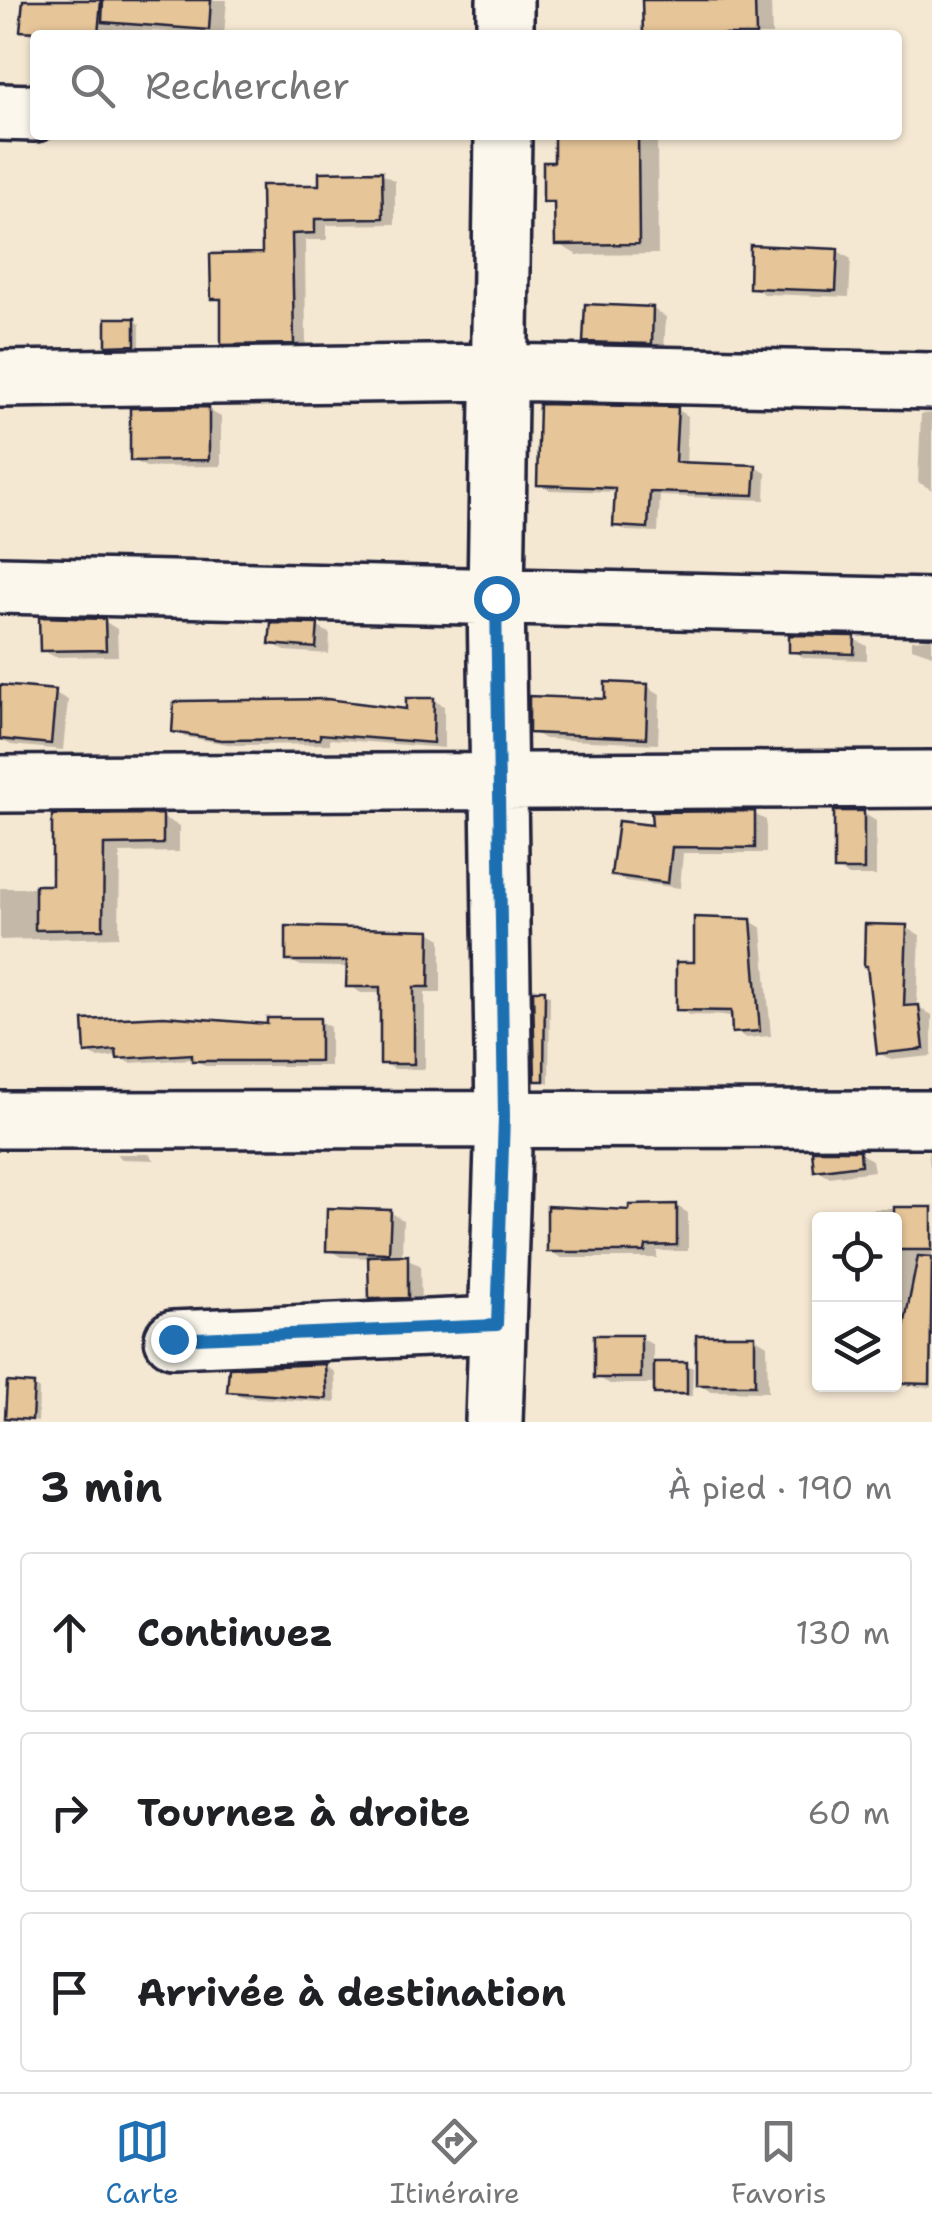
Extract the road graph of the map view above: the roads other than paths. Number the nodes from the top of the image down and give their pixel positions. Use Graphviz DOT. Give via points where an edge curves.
graph roads {
  1 [pos="506,0"];
  2 [pos="505,30"];
  3 [pos="0,112"];
  4 [pos="30,113"];
  5 [pos="503,140"];
  6 [pos="500,372"];
  7 [pos="0,379"];
  8 [pos="932,381"];
  9 [pos="0,585"];
  10 [pos="496,598"];
  11 [pos="932,607"];
  12 [pos="932,779"];
  13 [pos="496,780"];
  14 [pos="0,784"];
  15 [pos="504,1117"];
  16 [pos="0,1120"];
  17 [pos="932,1120"];
  18 [pos="497,1325"];
  19 [pos="173,1339"];
  20 [pos="494,1422"];
  1 -- 2 [label="street"];
  3 -- 4 [label="street"];
  5 -- 6 [label="street"];
  6 -- 7 [label="street"];
  6 -- 8 [label="street"];
  6 -- 10 [label="street"];
  9 -- 10 [label="street"];
  10 -- 11 [label="street"];
  10 -- 13 [label="street"];
  12 -- 13 [label="street"];
  13 -- 14 [label="street"];
  13 -- 15 [label="street"];
  15 -- 16 [label="street"];
  15 -- 17 [label="street"];
  15 -- 18 [label="street"];
  18 -- 19 [label="street"];
  18 -- 20 [label="street"];
}
